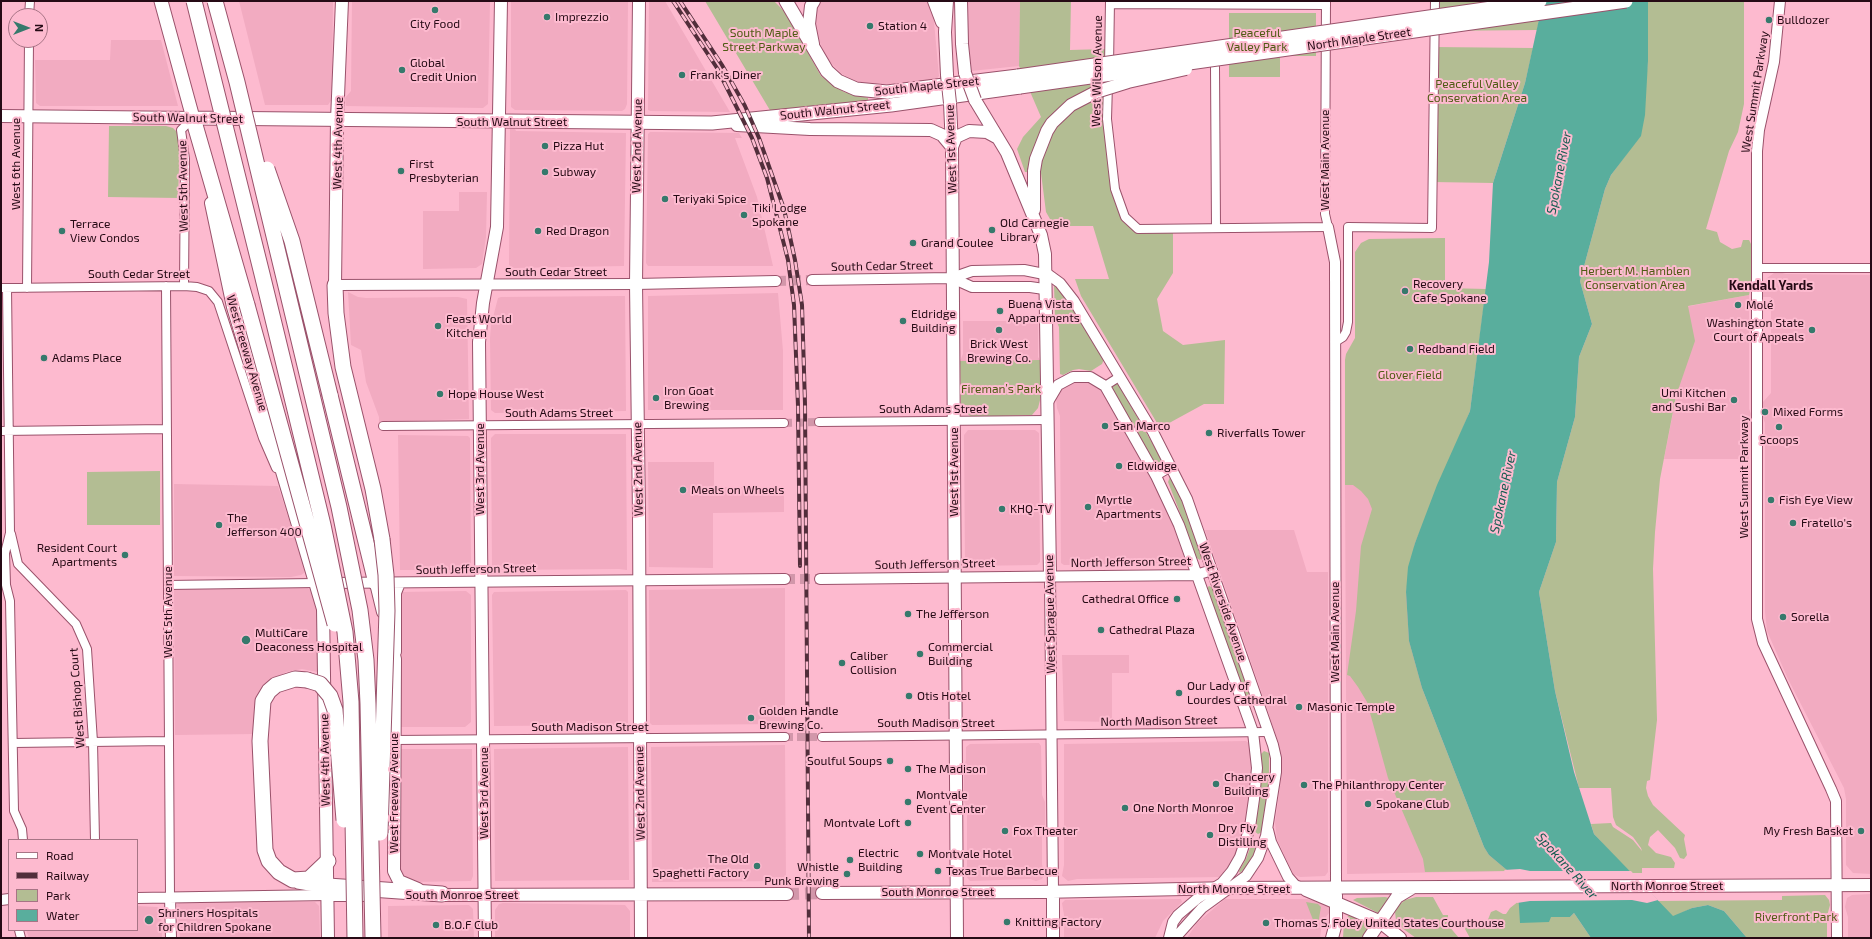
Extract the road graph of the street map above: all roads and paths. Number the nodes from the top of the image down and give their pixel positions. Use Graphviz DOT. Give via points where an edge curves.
graph roads {
  1 [pos="161,1"];
  2 [pos="194,1"];
  3 [pos="215,1"];
  4 [pos="342,1"];
  5 [pos="501,1"];
  6 [pos="639,1"];
  7 [pos="786,1"];
  8 [pos="814,1"];
  9 [pos="934,1"];
  10 [pos="960,1"];
  11 [pos="1435,1"];
  12 [pos="1540,1"];
  13 [pos="1626,1"];
  14 [pos="1780,1"];
  15 [pos="1110,2"];
  16 [pos="946,3"];
  17 [pos="1217,3"];
  18 [pos="1326,3"];
  19 [pos="945,32"];
  20 [pos="29,48"];
  21 [pos="1293,48"];
  22 [pos="815,53"];
  23 [pos="1215,67"];
  24 [pos="237,82"];
  25 [pos="1019,82"];
  26 [pos="1,116"];
  27 [pos="28,117"];
  28 [pos="193,118"];
  29 [pos="338,120"];
  30 [pos="498,122"];
  31 [pos="638,122"];
  32 [pos="712,123"];
  33 [pos="998,138"];
  34 [pos="952,147"];
  35 [pos="1034,216"];
  36 [pos="1328,227"];
  37 [pos="1216,228"];
  38 [pos="1757,268"];
  39 [pos="1871,268"];
  40 [pos="1045,274"];
  41 [pos="952,278"];
  42 [pos="812,280"];
  43 [pos="776,281"];
  44 [pos="487,284"];
  45 [pos="636,284"];
  46 [pos="336,285"];
  47 [pos="166,286"];
  48 [pos="184,286"];
  49 [pos="4,288"];
  50 [pos="27,288"];
  51 [pos="1044,289"];
  52 [pos="1335,342"];
  53 [pos="1119,377"];
  54 [pos="1105,386"];
  55 [pos="1047,403"];
  56 [pos="1048,420"];
  57 [pos="954,421"];
  58 [pos="819,422"];
  59 [pos="784,423"];
  60 [pos="638,425"];
  61 [pos="383,426"];
  62 [pos="480,426"];
  63 [pos="167,429"];
  64 [pos="1,431"];
  65 [pos="10,431"];
  66 [pos="1171,467"];
  67 [pos="1156,476"];
  68 [pos="285,486"];
  69 [pos="10,533"];
  70 [pos="1212,570"];
  71 [pos="1196,575"];
  72 [pos="1050,576"];
  73 [pos="955,577"];
  74 [pos="785,579"];
  75 [pos="820,579"];
  76 [pos="640,580"];
  77 [pos="481,582"];
  78 [pos="315,583"];
  79 [pos="376,583"];
  80 [pos="400,583"];
  81 [pos="4,585"];
  82 [pos="168,585"];
  83 [pos="395,659"];
  84 [pos="352,702"];
  85 [pos="1253,732"];
  86 [pos="1268,732"];
  87 [pos="1051,734"];
  88 [pos="956,735"];
  89 [pos="785,737"];
  90 [pos="822,737"];
  91 [pos="639,738"];
  92 [pos="394,740"];
  93 [pos="484,740"];
  94 [pos="168,741"];
  95 [pos="93,742"];
  96 [pos="13,743"];
  97 [pos="1251,823"];
  98 [pos="1268,826"];
  99 [pos="23,839"];
  100 [pos="95,839"];
  101 [pos="328,861"];
  102 [pos="293,880"];
  103 [pos="1836,885"];
  104 [pos="1871,885"];
  105 [pos="1415,887"];
  106 [pos="1214,888"];
  107 [pos="1232,888"];
  108 [pos="1302,888"];
  109 [pos="1336,888"];
  110 [pos="328,891"];
  111 [pos="1053,892"];
  112 [pos="822,893"];
  113 [pos="957,893"];
  114 [pos="442,894"];
  115 [pos="484,894"];
  116 [pos="787,894"];
  117 [pos="641,895"];
  118 [pos="170,897"];
  119 [pos="138,898"];
  120 [pos="1336,903"];
  121 [pos="1379,921"];
  122 [pos="1336,923"];
  123 [pos="170,938"];
  124 [pos="328,938"];
  125 [pos="354,938"];
  126 [pos="375,938"];
  127 [pos="485,938"];
  128 [pos="641,938"];
  129 [pos="957,938"];
  130 [pos="1053,938"];
  131 [pos="1170,938"];
  132 [pos="1175,938"];
  133 [pos="1332,938"];
  134 [pos="1338,938"];
  135 [pos="1369,938"];
  136 [pos="1400,938"];
  137 [pos="1837,938"];
  1 -- 28 [label="main road"];
  2 -- 84 [label="highway, bridge" via="339,598"];
  3 -- 24 [label="highway, bridge"];
  4 -- 29 [label="main road, West 4th Avenue"];
  5 -- 30 [label="main road, West 3rd Avenue"];
  6 -- 31 [label="main road, West 2nd Avenue"];
  7 -- 22 [label="main road, South Maple Street"];
  8 -- 22 [label="main road" via="809,24"];
  9 -- 19 [label="main road"];
  10 -- 33 [label="main road, bridge" via="965,73 975,100"];
  11 -- 52 [label="street" via="1432,228 1348,227 1348,322 1346,332"];
  12 -- 25 [label="main road, North Maple Street, bridge"];
  13 -- 21 [label="main road, North Maple Street, bridge"];
  14 -- 38 [label="street, West Summit Parkway" via="1774,62 1758,144"];
  15 -- 17 [label="street"];
  15 -- 37 [label="street, West Wilson Avenue" via="1107,119 1115,189 1125,217 1138,229"];
  16 -- 19 [label="main road, West 1st Avenue"];
  17 -- 18 [label="street"];
  18 -- 36 [label="street, West Main Avenue" via="1324,214"];
  19 -- 34 [label="main road, West 1st Avenue, bridge"];
  20 -- 27 [label="street, West 6th Avenue"];
  21 -- 25 [label="main road, North Maple Street, bridge"];
  21 -- 35 [label="main road, bridge" via="1148,77 1096,92 1071,105 1052,123 1042,140 1034,171"];
  22 -- 25 [label="main road, South Maple Street" via="832,76 845,85 865,91 887,92"];
  23 -- 37 [label="street"];
  24 -- 79 [label="highway, bridge" via="292,241"];
  24 -- 126 [label="highway, bridge" via="339,507 363,631 368,704"];
  25 -- 32 [label="main road, South Walnut Street" via="891,105"];
  26 -- 27 [label="main road, South Walnut Street"];
  27 -- 28 [label="main road, South Walnut Street"];
  27 -- 50 [label="street, West 6th Avenue"];
  28 -- 29 [label="main road, South Walnut Street"];
  28 -- 48 [label="street, West 5th Avenue" via="181,130 185,159"];
  28 -- 68 [label="main road, West Freeway Avenue" via="233,307"];
  28 -- 84 [label="highway, bridge" via="320,565"];
  29 -- 30 [label="main road, South Walnut Street"];
  29 -- 46 [label="main road, West 4th Avenue"];
  30 -- 31 [label="main road, South Walnut Street"];
  30 -- 44 [label="main road, West 3rd Avenue" via="497,235"];
  31 -- 32 [label="main road, South Walnut Street"];
  31 -- 45 [label="main road, West 2nd Avenue"];
  32 -- 34 [label="main road" via="810,129 931,130 946,138"];
  33 -- 34 [label="main road" via="982,131 969,131 956,137"];
  33 -- 35 [label="main road"];
  34 -- 41 [label="main road, West 1st Avenue"];
  35 -- 40 [label="main road" via="1043,248"];
  36 -- 37 [label="street"];
  36 -- 52 [label="street, West Main Avenue" via="1335,262"];
  38 -- 39 [label="street"];
  38 -- 103 [label="street, West Summit Parkway" via="1758,626 1763,643 1834,797 1837,816"];
  40 -- 41 [label="street, South Cedar Street" via="1024,270 972,271"];
  40 -- 51 [label="main road"];
  40 -- 53 [label="street, West Riverside Avenue" via="1057,281 1068,293"];
  41 -- 42 [label="street, South Cedar Street"];
  41 -- 51 [label="street, South Cedar Street" via="972,287"];
  41 -- 57 [label="main road, West 1st Avenue"];
  43 -- 45 [label="street, South Cedar Street"];
  44 -- 45 [label="street, South Cedar Street"];
  44 -- 46 [label="street, South Cedar Street"];
  44 -- 62 [label="main road, West 3rd Avenue" via="479,342"];
  45 -- 60 [label="main road, West 2nd Avenue"];
  46 -- 126 [label="highway, bridge" via="336,313 343,367 373,489 386,575 387,618"];
  47 -- 48 [label="street, South Cedar Street"];
  47 -- 50 [label="street, South Cedar Street"];
  47 -- 63 [label="street, West 5th Avenue"];
  48 -- 68 [label="street, South Cedar Street" via="204,289 218,302 263,438"];
  49 -- 50 [label="street, South Cedar Street"];
  49 -- 65 [label="street"];
  51 -- 55 [label="main road, West Sprague Avenue"];
  52 -- 109 [label="street, West Main Avenue"];
  53 -- 54 [label="street"];
  53 -- 66 [label="street, West Riverside Avenue"];
  54 -- 55 [label="street" via="1090,377 1073,377 1058,385"];
  54 -- 67 [label="street, West Riverside Avenue"];
  55 -- 56 [label="main road, West Sprague Avenue"];
  56 -- 57 [label="street, South Adams Street"];
  56 -- 72 [label="main road, West Sprague Avenue"];
  57 -- 58 [label="street, South Adams Street"];
  57 -- 73 [label="main road, West 1st Avenue"];
  59 -- 60 [label="street, South Adams Street"];
  60 -- 62 [label="street, South Adams Street"];
  60 -- 76 [label="main road, West 2nd Avenue"];
  61 -- 62 [label="street, South Adams Street"];
  62 -- 77 [label="main road, West 3rd Avenue"];
  63 -- 65 [label="street"];
  63 -- 82 [label="street, West 5th Avenue"];
  64 -- 65 [label="street"];
  65 -- 69 [label="street"];
  66 -- 67 [label="street"];
  66 -- 70 [label="street, West Riverside Avenue" via="1187,499"];
  67 -- 71 [label="street, West Riverside Avenue" via="1179,525"];
  68 -- 78 [label="main road, West Freeway Avenue"];
  69 -- 81 [label="street" via="5,553"];
  69 -- 95 [label="street, West Bishop Court" via="18,564 76,624 84,638 87,649"];
  70 -- 71 [label="street, North Jefferson Street"];
  70 -- 86 [label="street, West Riverside Avenue"];
  71 -- 72 [label="street, North Jefferson Street"];
  71 -- 85 [label="street, West Riverside Avenue"];
  72 -- 73 [label="street, South Jefferson Street"];
  72 -- 87 [label="street, West Sprague Avenue"];
  73 -- 75 [label="street, South Jefferson Street"];
  73 -- 88 [label="main road, West 1st Avenue"];
  74 -- 76 [label="street, South Jefferson Street"];
  76 -- 77 [label="street, South Jefferson Street"];
  76 -- 91 [label="main road, West 2nd Avenue"];
  77 -- 80 [label="street, South Jefferson Street"];
  77 -- 93 [label="main road, West 3rd Avenue"];
  78 -- 79 [label="street, South Jefferson Street"];
  78 -- 82 [label="street, South Jefferson Street"];
  78 -- 101 [label="main road, West 4th Avenue" via="323,617"];
  79 -- 80 [label="street, South Jefferson Street"];
  79 -- 83 [label="main road, West Freeway Avenue"];
  80 -- 83 [label="street, West Freeway Avenue" via="396,596"];
  81 -- 96 [label="street" via="10,600"];
  82 -- 94 [label="street, West 5th Avenue"];
  83 -- 92 [label="main road, West Freeway Avenue"];
  84 -- 125 [label="highway, bridge"];
  85 -- 86 [label="street, North Madison Street"];
  85 -- 87 [label="street, North Madison Street"];
  85 -- 97 [label="street, West Riverside Avenue" via="1257,768"];
  86 -- 98 [label="street, West Riverside Avenue" via="1276,758 1276,772"];
  87 -- 88 [label="street, South Madison Street"];
  87 -- 111 [label="street, West Sprague Avenue"];
  88 -- 90 [label="street, South Madison Street"];
  88 -- 113 [label="main road, West 1st Avenue"];
  89 -- 91 [label="street, South Madison Street"];
  91 -- 93 [label="street, South Madison Street"];
  91 -- 117 [label="main road, West 2nd Avenue"];
  92 -- 93 [label="street, South Madison Street"];
  92 -- 114 [label="main road, West Freeway Avenue" via="395,874 399,881 407,886"];
  93 -- 115 [label="main road, West 3rd Avenue"];
  94 -- 95 [label="street"];
  94 -- 118 [label="street, West 5th Avenue"];
  95 -- 96 [label="street"];
  95 -- 100 [label="street, West Bishop Court"];
  96 -- 99 [label="street" via="14,811 22,829"];
  97 -- 98 [label="street" via="1253,837 1257,839 1261,838"];
  97 -- 106 [label="street, West Riverside Avenue" via="1237,863 1226,878"];
  98 -- 107 [label="street, West Riverside Avenue" via="1258,858 1246,876"];
  98 -- 108 [label="street" via="1271,842 1288,877"];
  101 -- 102 [label="highway" via="309,879"];
  101 -- 110 [label="main road, West 4th Avenue"];
  102 -- 110 [label="highway"];
  102 -- 125 [label="highway, bridge" via="279,872 265,850 261,718 263,701 269,691 276,685 295,679 320,684 330,696 335,710"];
  103 -- 104 [label="main road, North Monroe Street"];
  103 -- 105 [label="main road, North Monroe Street"];
  103 -- 137 [label="street, West Summit Parkway"];
  105 -- 109 [label="main road, North Monroe Street"];
  105 -- 121 [label="main road, North Monroe Street" via="1397,897"];
  106 -- 107 [label="main road, North Monroe Street"];
  106 -- 111 [label="main road, North Monroe Street"];
  106 -- 131 [label="street, West Riverside Avenue" via="1178,915 1171,928"];
  107 -- 108 [label="main road, North Monroe Street"];
  107 -- 132 [label="street, West Riverside Avenue" via="1202,908"];
  108 -- 109 [label="main road, North Monroe Street"];
  108 -- 120 [label="main road"];
  109 -- 120 [label="main road, West Main Avenue"];
  110 -- 114 [label="highway"];
  110 -- 118 [label="street"];
  110 -- 124 [label="main road, West 4th Avenue"];
  111 -- 113 [label="main road, South Monroe Street"];
  111 -- 130 [label="main road, West Sprague Avenue"];
  112 -- 113 [label="main road, South Monroe Street"];
  113 -- 129 [label="main road, West 1st Avenue"];
  114 -- 115 [label="main road, South Monroe Street"];
  115 -- 117 [label="main road, South Monroe Street"];
  115 -- 127 [label="main road, West 3rd Avenue"];
  116 -- 117 [label="main road, South Monroe Street"];
  117 -- 128 [label="main road, West 2nd Avenue"];
  118 -- 119 [label="street"];
  118 -- 123 [label="street, West 5th Avenue"];
  120 -- 121 [label="main road"];
  120 -- 122 [label="main road, West Main Avenue"];
  121 -- 135 [label="main road, North Monroe Street"];
  121 -- 136 [label="main road"];
  122 -- 133 [label="main road, West Main Avenue"];
  122 -- 134 [label="street, West Main Avenue"];
}
